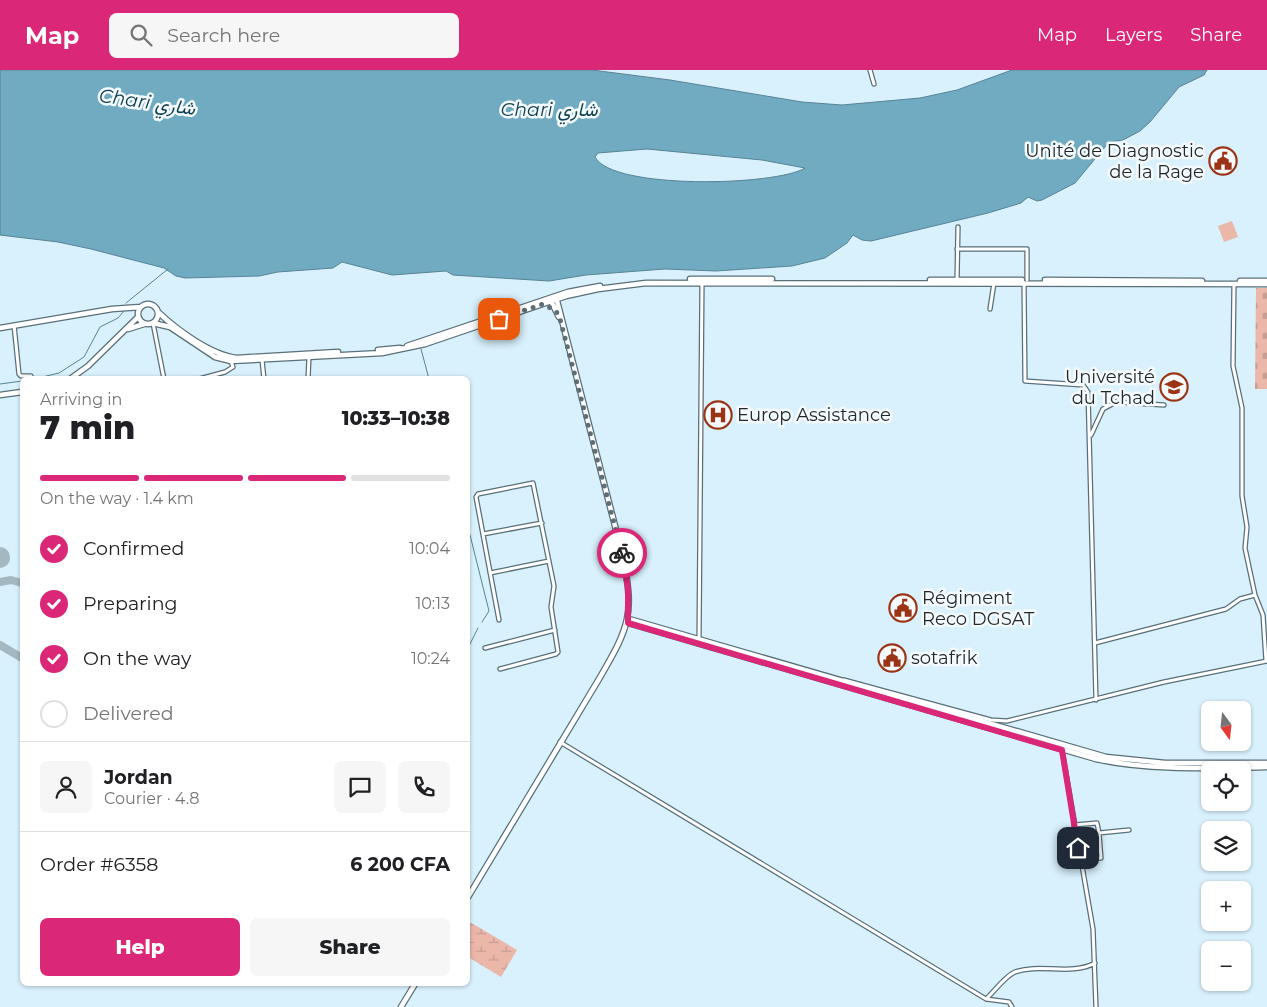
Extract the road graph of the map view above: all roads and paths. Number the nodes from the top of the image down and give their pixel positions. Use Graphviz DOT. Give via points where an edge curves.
graph roads {
  1 [pos="870,70"];
  2 [pos="874,84"];
  3 [pos="958,227"];
  4 [pos="957,249"];
  5 [pos="702,281"];
  6 [pos="957,282"];
  7 [pos="1025,282"];
  8 [pos="1195,282"];
  9 [pos="994,283"];
  10 [pos="1267,283"];
  11 [pos="1234,284"];
  12 [pos="566,296"];
  13 [pos="556,298"];
  14 [pos="550,300"];
  15 [pos="543,304"];
  16 [pos="141,307"];
  17 [pos="130,308"];
  18 [pos="990,309"];
  19 [pos="557,311"];
  20 [pos="158,312"];
  21 [pos="138,316"];
  22 [pos="153,323"];
  23 [pos="145,324"];
  24 [pos="14,326"];
  25 [pos="0,328"];
  26 [pos="121,334"];
  27 [pos="306,356"];
  28 [pos="231,360"];
  29 [pos="262,360"];
  30 [pos="21,376"];
  31 [pos="74,376"];
  32 [pos="163,376"];
  33 [pos="210,376"];
  34 [pos="264,376"];
  35 [pos="308,376"];
  36 [pos="20,392"];
  37 [pos="0,395"];
  38 [pos="1164,405"];
  39 [pos="1090,438"];
  40 [pos="542,523"];
  41 [pos="483,534"];
  42 [pos="549,561"];
  43 [pos="490,573"];
  44 [pos="1255,595"];
  45 [pos="500,620"];
  46 [pos="631,620"];
  47 [pos="555,630"];
  48 [pos="698,642"];
  49 [pos="1095,643"];
  50 [pos="485,648"];
  51 [pos="1267,661"];
  52 [pos="500,669"];
  53 [pos="842,683"];
  54 [pos="1096,700"];
  55 [pos="560,742"];
  56 [pos="1062,750"];
  57 [pos="1267,763"];
  58 [pos="1267,767"];
  59 [pos="1074,825"];
  60 [pos="1129,830"];
  61 [pos="1099,833"];
  62 [pos="1080,861"];
  63 [pos="470,894"];
  64 [pos="1095,963"];
  65 [pos="414,986"];
  66 [pos="986,999"];
  67 [pos="401,1007"];
  68 [pos="1012,1007"];
  69 [pos="1096,1007"];
  1 -- 2 [label="street"];
  3 -- 4 [label="street"];
  4 -- 6 [label="street"];
  4 -- 7 [label="street" via="1027,249"];
  5 -- 6 [label="main road"];
  5 -- 12 [label="main road" via="622,285"];
  5 -- 13 [label="main road" via="630,282 590,287"];
  5 -- 48 [label="street"];
  6 -- 7 [label="main road"];
  6 -- 9 [label="main road"];
  7 -- 8 [label="main road"];
  7 -- 9 [label="main road"];
  7 -- 39 [label="street" via="1025,381 1083,385 1088,392"];
  8 -- 10 [label="main road"];
  8 -- 11 [label="main road"];
  9 -- 18 [label="street"];
  10 -- 11 [label="main road"];
  11 -- 44 [label="street" via="1233,366 1242,408 1245,548"];
  12 -- 13 [label="main road"];
  12 -- 19 [label="main road"];
  13 -- 14 [label="main road"];
  13 -- 19 [label="main road"];
  14 -- 15 [label="main road"];
  14 -- 19 [label="main road"];
  14 -- 27 [label="main road" via="398,348"];
  15 -- 19 [label="main road"];
  15 -- 27 [label="main road" via="398,351"];
  16 -- 17 [label="main road"];
  16 -- 20 [label="main road" via="150,305"];
  16 -- 21 [label="main road"];
  17 -- 21 [label="main road"];
  17 -- 24 [label="main road" via="112,308"];
  19 -- 46 [label="main road" via="622,553"];
  20 -- 22 [label="main road"];
  20 -- 27 [label="main road" via="209,349 225,356"];
  21 -- 23 [label="main road"];
  21 -- 26 [label="main road"];
  22 -- 23 [label="main road"];
  22 -- 28 [label="main road" via="170,327 215,357"];
  22 -- 32 [label="street"];
  23 -- 26 [label="main road"];
  24 -- 25 [label="main road"];
  24 -- 30 [label="street" via="18,374"];
  26 -- 31 [label="main road"];
  27 -- 29 [label="main road"];
  27 -- 35 [label="street"];
  28 -- 29 [label="main road"];
  28 -- 33 [label="street" via="233,367"];
  29 -- 34 [label="street"];
  36 -- 37 [label="main road"];
  38 -- 39 [label="street" via="1116,402 1103,409"];
  39 -- 49 [label="street"];
  40 -- 41 [label="street"];
  40 -- 41 [label="street" via="532,483 486,490 476,497"];
  40 -- 42 [label="street"];
  41 -- 43 [label="street"];
  42 -- 43 [label="street"];
  42 -- 47 [label="street" via="554,586 551,607"];
  43 -- 45 [label="street"];
  44 -- 49 [label="street" via="1240,599 1226,609"];
  44 -- 51 [label="street" via="1263,615"];
  46 -- 48 [label="main road"];
  46 -- 55 [label="main road"];
  47 -- 50 [label="street"];
  47 -- 52 [label="street" via="556,654"];
  48 -- 53 [label="main road"];
  49 -- 54 [label="street"];
  51 -- 54 [label="street"];
  53 -- 54 [label="street" via="851,681 999,721"];
  53 -- 56 [label="main road"];
  53 -- 57 [label="main road" via="1106,757 1165,763"];
  55 -- 63 [label="main road"];
  55 -- 66 [label="street"];
  56 -- 58 [label="main road" via="1136,765"];
  56 -- 59 [label="street"];
  59 -- 61 [label="street" via="1097,823"];
  59 -- 62 [label="street"];
  60 -- 61 [label="street"];
  61 -- 62 [label="street" via="1101,858"];
  62 -- 64 [label="street" via="1093,929"];
  64 -- 66 [label="street" via="1084,969 1046,967 1014,972"];
  64 -- 69 [label="street"];
  65 -- 67 [label="main road"];
  66 -- 68 [label="street" via="1009,1002"];
}
